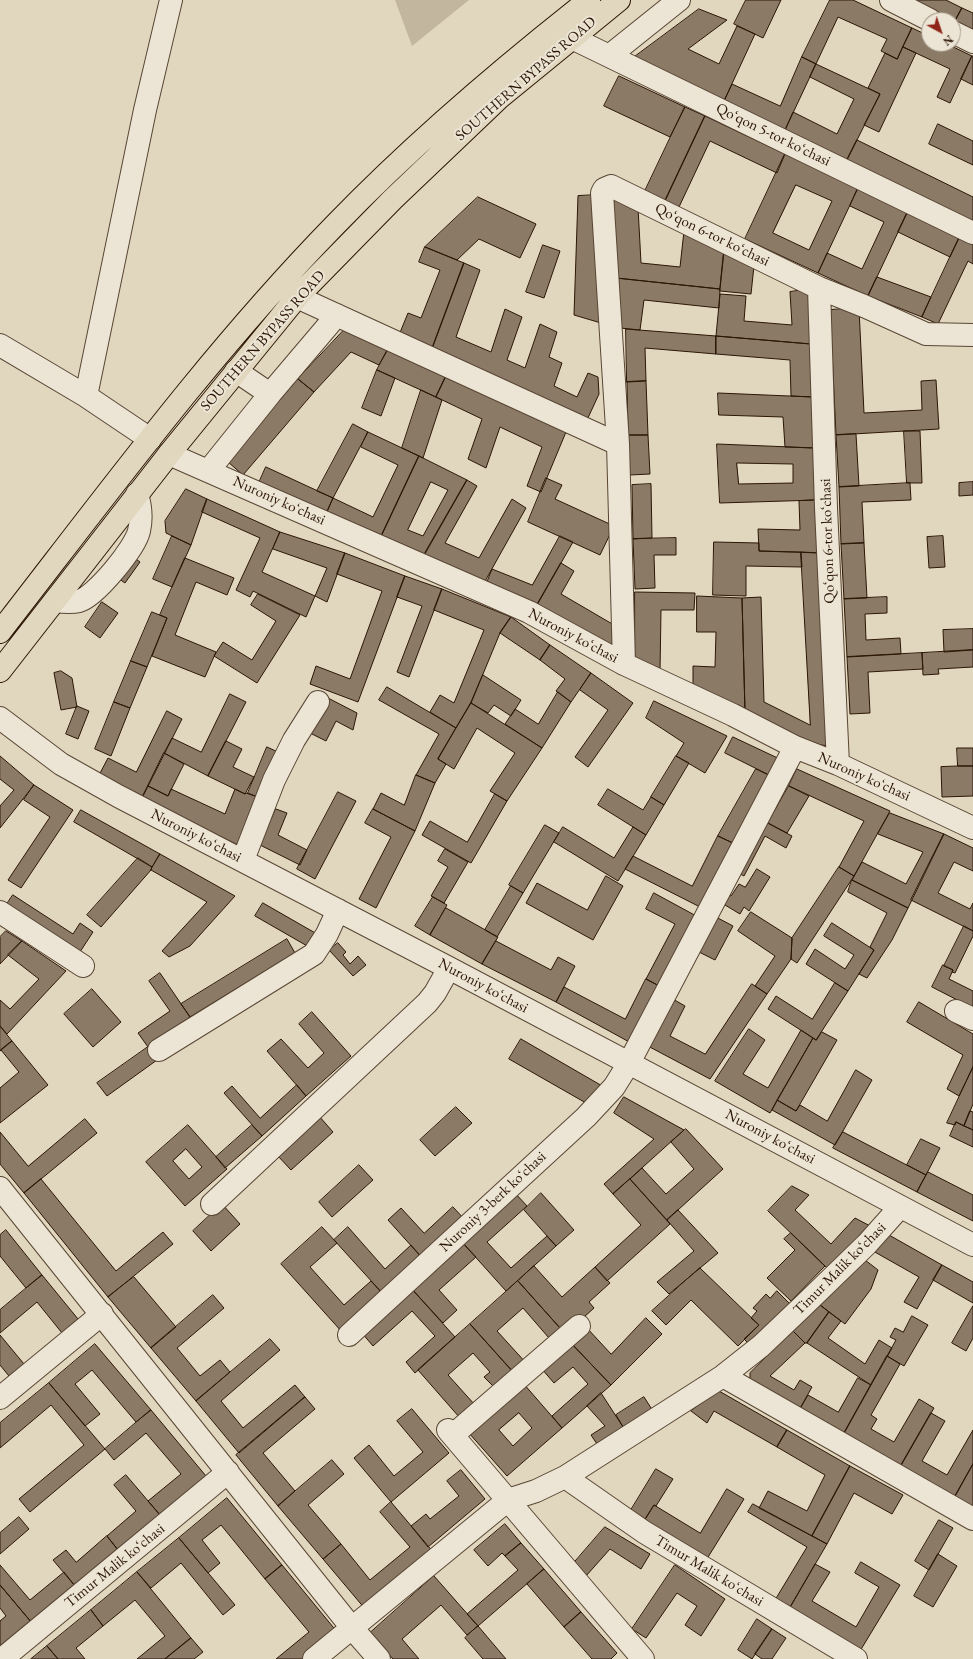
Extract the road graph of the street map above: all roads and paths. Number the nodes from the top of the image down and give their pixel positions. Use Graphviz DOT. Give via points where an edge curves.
graph roads {
  1 [pos="171,0"];
  2 [pos="589,0"];
  3 [pos="619,0"];
  4 [pos="679,0"];
  5 [pos="891,0"];
  6 [pos="921,15"];
  7 [pos="961,36"];
  8 [pos="572,38"];
  9 [pos="973,42"];
  10 [pos="609,56"];
  11 [pos="973,233"];
  12 [pos="819,288"];
  13 [pos="297,298"];
  14 [pos="337,315"];
  15 [pos="973,335"];
  16 [pos="0,345"];
  17 [pos="236,371"];
  18 [pos="270,394"];
  19 [pos="86,396"];
  20 [pos="150,439"];
  21 [pos="618,444"];
  22 [pos="169,454"];
  23 [pos="209,470"];
  24 [pos="0,632"];
  25 [pos="624,664"];
  26 [pos="0,671"];
  27 [pos="318,702"];
  28 [pos="0,718"];
  29 [pos="795,747"];
  30 [pos="838,764"];
  31 [pos="973,828"];
  32 [pos="243,860"];
  33 [pos="338,910"];
  34 [pos="0,912"];
  35 [pos="83,966"];
  36 [pos="449,968"];
  37 [pos="159,1050"];
  38 [pos="629,1063"];
  39 [pos="0,1188"];
  40 [pos="212,1204"];
  41 [pos="900,1207"];
  42 [pos="973,1245"];
  43 [pos="102,1314"];
  44 [pos="579,1326"];
  45 [pos="349,1335"];
  46 [pos="723,1376"];
  47 [pos="0,1398"];
  48 [pos="228,1472"];
  49 [pos="565,1477"];
  50 [pos="508,1500"];
  51 [pos="973,1519"];
  52 [pos="352,1628"];
  53 [pos="2,1659"];
  54 [pos="314,1659"];
  55 [pos="379,1659"];
  56 [pos="643,1659"];
  57 [pos="856,1659"];
  1 -- 19 [label="street" via="145,110"];
  2 -- 20 [label="highway, SOUTHERN BYPASS ROAD" via="432,130 335,224 235,335"];
  3 -- 8 [label="highway, SOUTHERN BYPASS ROAD"];
  4 -- 10 [label="street"];
  5 -- 6 [label="street"];
  7 -- 9 [label="street"];
  8 -- 10 [label="street, Qoʻqon 5-tor koʻchasi"];
  8 -- 13 [label="highway, SOUTHERN BYPASS ROAD" via="499,98 394,199"];
  10 -- 11 [label="street, Qoʻqon 5-tor koʻchasi"];
  12 -- 15 [label="street" via="926,334"];
  12 -- 21 [label="street, Qoʻqon 6-tor koʻchasi" via="611,186 604,189 602,193"];
  12 -- 30 [label="street, Qoʻqon 6-tor koʻchasi"];
  13 -- 14 [label="street"];
  13 -- 17 [label="highway, SOUTHERN BYPASS ROAD"];
  14 -- 18 [label="street"];
  14 -- 21 [label="street"];
  16 -- 19 [label="street"];
  17 -- 18 [label="street"];
  17 -- 22 [label="highway, SOUTHERN BYPASS ROAD"];
  18 -- 23 [label="street"];
  19 -- 20 [label="street"];
  20 -- 24 [label="highway, SOUTHERN BYPASS ROAD"];
  21 -- 25 [label="street, Qoʻqon 6-tor koʻchasi"];
  22 -- 23 [label="street, Nuroniy koʻchasi"];
  22 -- 26 [label="highway, SOUTHERN BYPASS ROAD"];
  23 -- 25 [label="street, Nuroniy koʻchasi" via="529,612"];
  25 -- 29 [label="street, Nuroniy koʻchasi"];
  27 -- 32 [label="street" via="294,740 274,780"];
  28 -- 32 [label="street, Nuroniy koʻchasi" via="62,764 165,821"];
  29 -- 30 [label="street, Nuroniy koʻchasi"];
  29 -- 38 [label="street, Nuroniy 3-berk koʻchasi"];
  30 -- 31 [label="street, Nuroniy koʻchasi"];
  32 -- 33 [label="street, Nuroniy koʻchasi"];
  33 -- 36 [label="street, Nuroniy koʻchasi"];
  33 -- 37 [label="street" via="314,954"];
  34 -- 35 [label="street"];
  36 -- 38 [label="street, Nuroniy koʻchasi"];
  36 -- 40 [label="street" via="427,1003"];
  38 -- 41 [label="street, Nuroniy koʻchasi"];
  38 -- 45 [label="street, Nuroniy 3-berk koʻchasi" via="614,1088 586,1117"];
  39 -- 43 [label="street"];
  41 -- 42 [label="street, Nuroniy koʻchasi"];
  41 -- 46 [label="street, Timur Malik koʻchasi" via="867,1244 803,1306 761,1346"];
  43 -- 47 [label="street"];
  43 -- 48 [label="street"];
  44 -- 50 [label="street" via="451,1432"];
  46 -- 49 [label="street, Timur Malik koʻchasi"];
  46 -- 51 [label="street"];
  48 -- 52 [label="street"];
  48 -- 53 [label="street, Timur Malik koʻchasi"];
  49 -- 50 [label="street, Timur Malik koʻchasi" via="536,1491"];
  49 -- 57 [label="street, Timur Malik koʻchasi" via="644,1532"];
  50 -- 52 [label="street, Timur Malik koʻchasi"];
  50 -- 56 [label="street"];
  52 -- 54 [label="street, Timur Malik koʻchasi"];
  52 -- 55 [label="street"];
}
